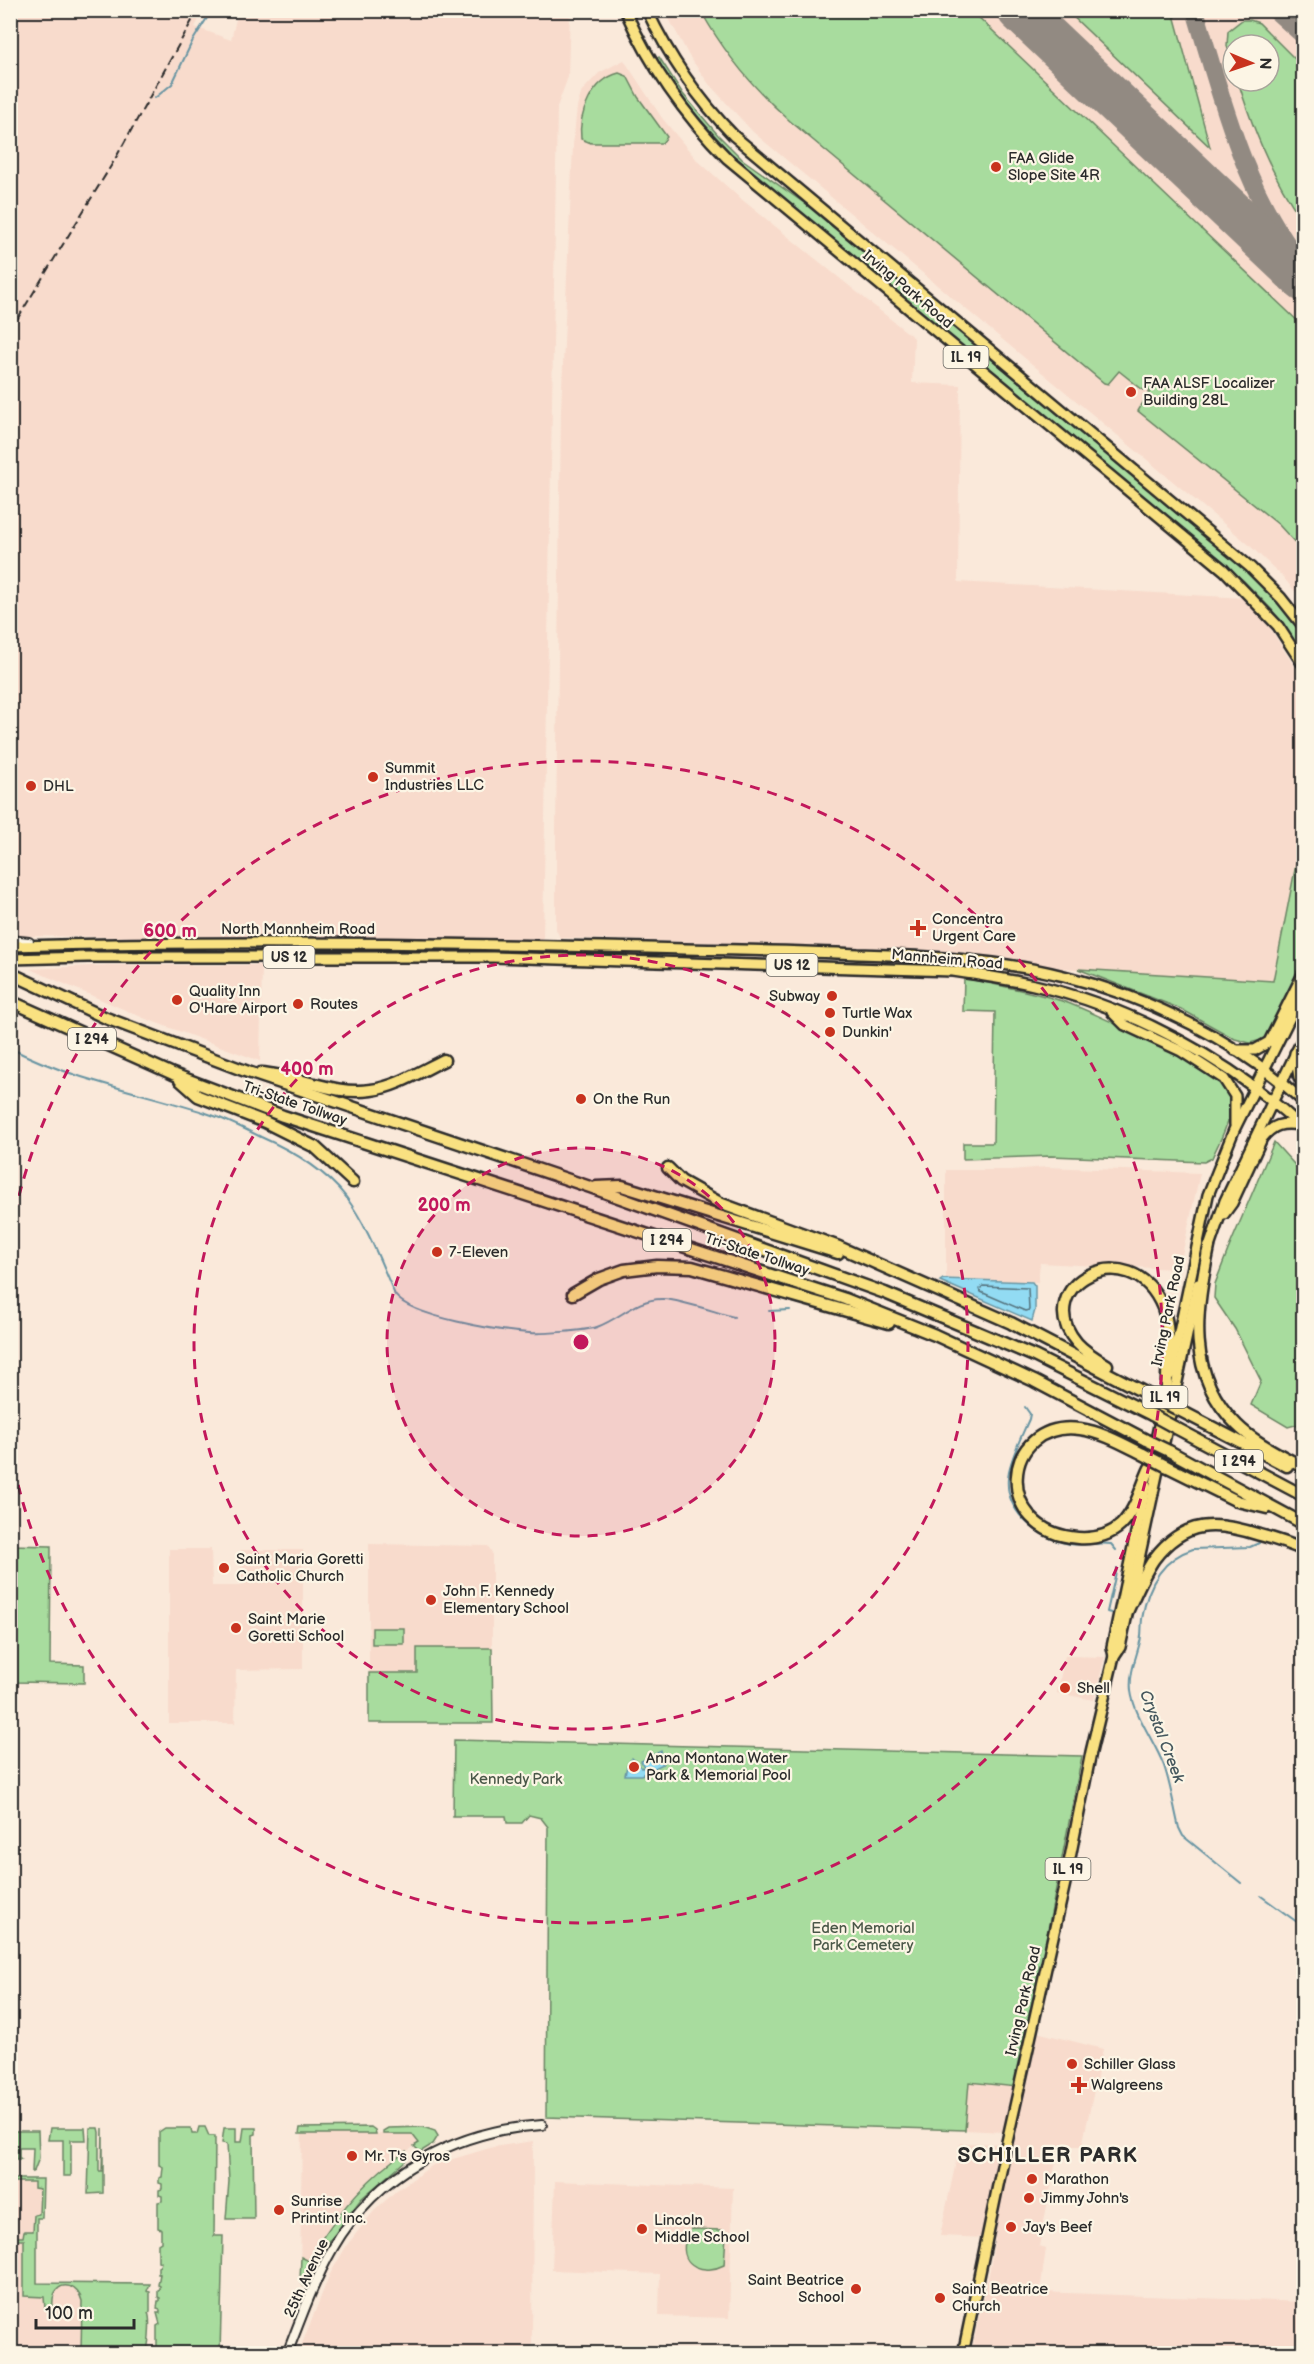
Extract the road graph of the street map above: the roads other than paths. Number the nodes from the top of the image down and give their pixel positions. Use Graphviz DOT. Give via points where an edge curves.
graph roads {
  1 [pos="626,10"];
  2 [pos="647,10"];
  3 [pos="1304,627"];
  4 [pos="1304,666"];
  5 [pos="10,940"];
  6 [pos="52,944"];
  7 [pos="549,945"];
  8 [pos="10,946"];
  9 [pos="549,958"];
  10 [pos="10,959"];
  11 [pos="1304,972"];
  12 [pos="10,973"];
  13 [pos="1304,989"];
  14 [pos="10,1001"];
  15 [pos="1108,1008"];
  16 [pos="1304,1036"];
  17 [pos="1235,1050"];
  18 [pos="1295,1053"];
  19 [pos="444,1060"];
  20 [pos="1265,1070"];
  21 [pos="248,1072"];
  22 [pos="173,1074"];
  23 [pos="1281,1083"];
  24 [pos="1304,1086"];
  25 [pos="1255,1090"];
  26 [pos="1304,1102"];
  27 [pos="1271,1103"];
  28 [pos="1302,1127"];
  29 [pos="1234,1130"];
  30 [pos="668,1168"];
  31 [pos="353,1182"];
  32 [pos="590,1187"];
  33 [pos="1217,1223"];
  34 [pos="1209,1247"];
  35 [pos="886,1269"];
  36 [pos="573,1294"];
  37 [pos="935,1335"];
  38 [pos="1159,1394"];
  39 [pos="1304,1467"];
  40 [pos="1150,1468"];
  41 [pos="1304,1475"];
  42 [pos="1304,1496"];
  43 [pos="1279,1510"];
  44 [pos="1304,1524"];
  45 [pos="1304,1550"];
  46 [pos="1127,1612"];
  47 [pos="1114,1656"];
  48 [pos="542,2125"];
  49 [pos="287,2354"];
  50 [pos="963,2354"];
  1 -- 4 [label="main road, Irving Park Road / IL 19" via="638,38 677,101 727,158 1224,570 1278,626"];
  2 -- 3 [label="main road, Irving Park Road / IL 19" via="687,79 734,136 1250,567"];
  5 -- 6 [label="street"];
  6 -- 7 [label="main road, North Mannheim Road / US 12"];
  6 -- 8 [label="main road, North Mannheim Road / US 12"];
  7 -- 17 [label="main road, Mannheim Road / US 12" via="896,955 1010,965 1114,991 1168,1013"];
  9 -- 10 [label="main road, North Mannheim Road / US 12"];
  9 -- 15 [label="main road, Mannheim Road / US 12" via="952,971 1035,985"];
  11 -- 17 [label="main road" via="1269,1042 1255,1050"];
  12 -- 21 [label="highway, Tri-State Tollway / I 294" via="106,1018"];
  13 -- 20 [label="main road, Irving Park Road / IL 19"];
  14 -- 22 [label="highway, Tri-State Tollway / I 294"];
  15 -- 25 [label="main road, Mannheim Road / US 12" via="1193,1048"];
  15 -- 29 [label="main road" via="1125,1025 1181,1051 1224,1079 1235,1096"];
  16 -- 18 [label="main road, Irving Park Road / IL 19"];
  17 -- 20 [label="main road, Mannheim Road / US 12"];
  18 -- 23 [label="main road, Irving Park Road / IL 19"];
  18 -- 24 [label="main road"];
  19 -- 21 [label="highway" via="394,1084 370,1090"];
  20 -- 23 [label="main road, Mannheim Road / US 12"];
  20 -- 25 [label="main road, Irving Park Road / IL 19"];
  21 -- 32 [label="highway, Tri-State Tollway / I 294"];
  22 -- 31 [label="highway" via="198,1096 275,1126 315,1147"];
  22 -- 37 [label="highway, Tri-State Tollway / I 294" via="282,1116 845,1299"];
  23 -- 26 [label="main road, Mannheim Road / US 12"];
  23 -- 27 [label="main road, Irving Park Road / IL 19"];
  25 -- 27 [label="main road, Mannheim Road / US 12"];
  25 -- 29 [label="main road, Irving Park Road / IL 19"];
  27 -- 28 [label="main road, Mannheim Road / US 12"];
  27 -- 33 [label="main road, Irving Park Road / IL 19"];
  28 -- 33 [label="main road" via="1281,1124 1268,1131 1232,1203"];
  29 -- 38 [label="main road, Irving Park Road / IL 19" via="1208,1196"];
  30 -- 35 [label="highway" via="681,1181 723,1204 839,1247"];
  32 -- 35 [label="highway, I 294" via="622,1186"];
  32 -- 42 [label="highway, Tri-State Tollway / I 294, bridge" via="896,1297 1034,1356"];
  33 -- 34 [label="main road, Irving Park Road / IL 19"];
  34 -- 39 [label="highway" via="1199,1310 1198,1345 1203,1373 1213,1394 1238,1426"];
  34 -- 46 [label="main road, Irving Park Road / IL 19"];
  35 -- 38 [label="highway, I 294"];
  36 -- 37 [label="highway" via="624,1270 657,1266 692,1268"];
  37 -- 43 [label="highway, Tri-State Tollway / I 294, bridge" via="1034,1381"];
  38 -- 38 [label="highway" via="1096,1358 1078,1345 1068,1329 1066,1298 1087,1276 1096,1271 1122,1270 1132,1272 1152,1289 1166,1318"];
  38 -- 40 [label="main road, Irving Park Road / IL 19"];
  38 -- 41 [label="highway, I 294, bridge"];
  40 -- 43 [label="highway, bridge" via="1126,1518 1115,1529 1103,1536 1076,1538 1051,1531 1031,1518 1020,1501 1016,1477 1021,1459 1033,1441 1060,1429 1080,1429 1107,1437 1238,1501"];
  40 -- 47 [label="main road, Irving Park Road / IL 19" via="1112,1647"];
  43 -- 44 [label="highway, Tri-State Tollway / I 294"];
  45 -- 46 [label="highway" via="1237,1527 1210,1524 1193,1528 1174,1539 1152,1562"];
  46 -- 47 [label="main road, Irving Park Road / IL 19" via="1120,1647"];
  47 -- 50 [label="main road, Irving Park Road / IL 19"];
  48 -- 49 [label="street, 25th Avenue" via="494,2131 448,2145 387,2185 353,2219 334,2247"];
}
